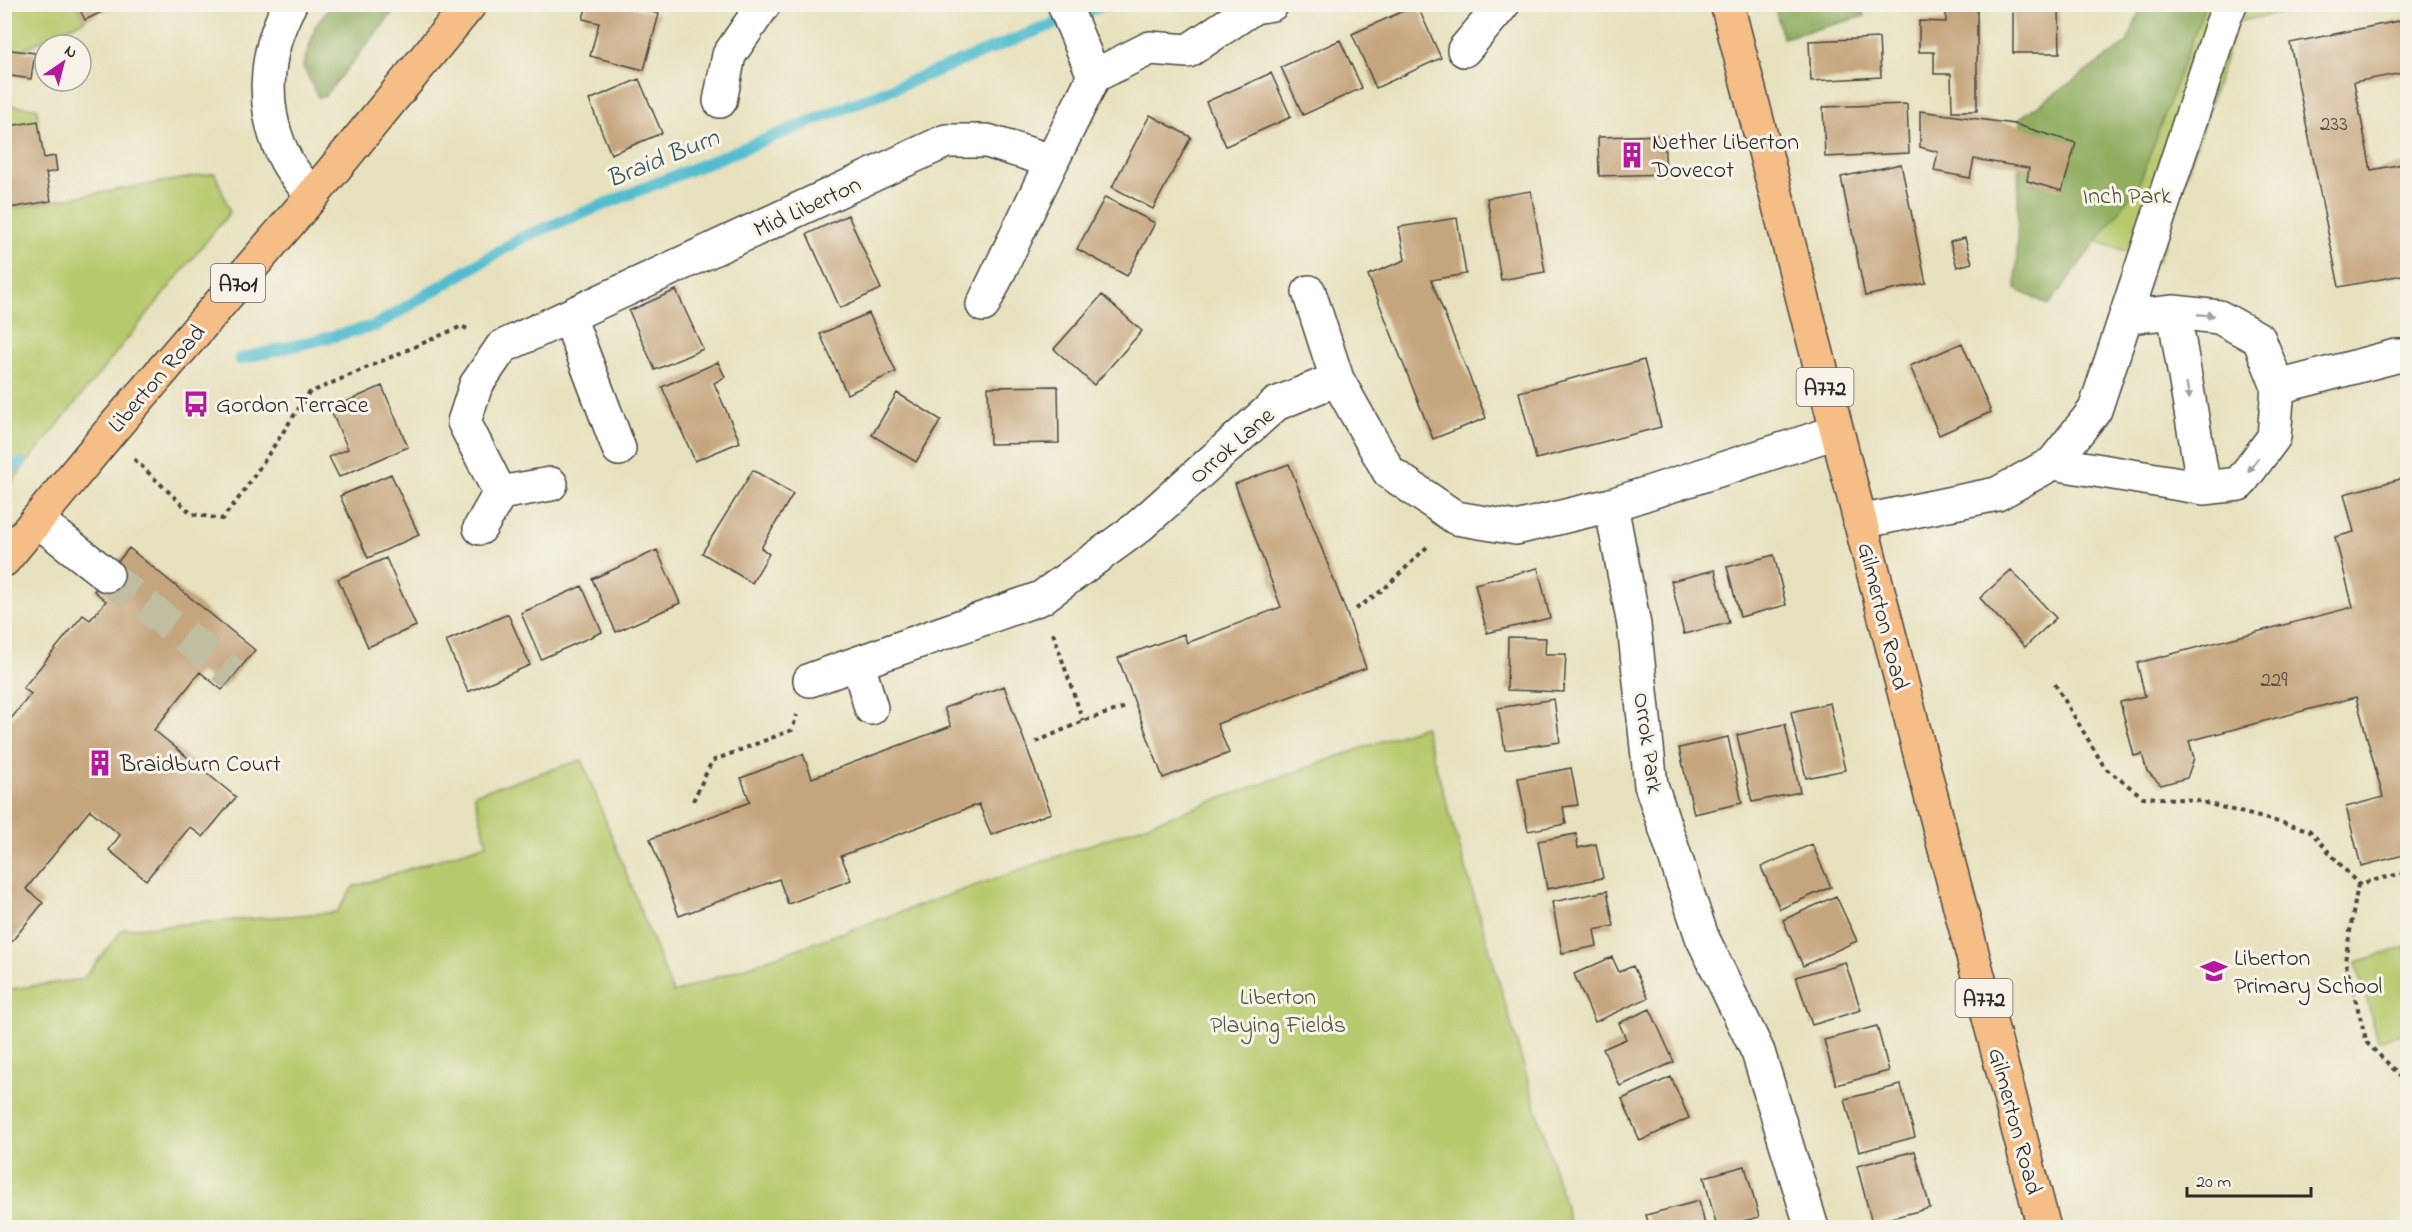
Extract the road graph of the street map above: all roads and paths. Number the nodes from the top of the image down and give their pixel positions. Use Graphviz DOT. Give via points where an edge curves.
graph roads {
  1 [pos="290,4"];
  2 [pos="470,4"];
  3 [pos="764,4"];
  4 [pos="1064,4"];
  5 [pos="1272,4"];
  6 [pos="1503,4"];
  7 [pos="1727,4"];
  8 [pos="2230,4"];
  9 [pos="1464,50"];
  10 [pos="1094,76"];
  11 [pos="720,101"];
  12 [pos="1052,161"];
  13 [pos="312,196"];
  14 [pos="1310,292"];
  15 [pos="983,305"];
  16 [pos="2174,312"];
  17 [pos="2127,317"];
  18 [pos="568,318"];
  19 [pos="502,347"];
  20 [pos="2408,356"];
  21 [pos="1337,379"];
  22 [pos="2278,387"];
  23 [pos="1836,432"];
  24 [pos="108,434"];
  25 [pos="619,449"];
  26 [pos="2053,463"];
  27 [pos="551,484"];
  28 [pos="2204,488"];
  29 [pos="500,493"];
  30 [pos="1611,505"];
  31 [pos="1456,518"];
  32 [pos="37,520"];
  33 [pos="1860,522"];
  34 [pos="480,528"];
  35 [pos="4,560"];
  36 [pos="107,575"];
  37 [pos="1041,598"];
  38 [pos="1356,609"];
  39 [pos="858,663"];
  40 [pos="810,680"];
  41 [pos="2055,684"];
  42 [pos="1126,707"];
  43 [pos="871,708"];
  44 [pos="1083,721"];
  45 [pos="1036,742"];
  46 [pos="693,801"];
  47 [pos="2408,872"];
  48 [pos="2358,884"];
  49 [pos="2408,1083"];
  50 [pos="1812,1227"];
  51 [pos="2044,1227"];
  1 -- 13 [label="street" via="271,53 269,104 277,141"];
  2 -- 13 [label="main road, Liberton Road / A701"];
  3 -- 11 [label="street" via="729,55"];
  4 -- 10 [label="street"];
  5 -- 10 [label="street" via="1254,7 1188,51 1150,48"];
  6 -- 9 [label="street"];
  7 -- 23 [label="main road, Gilmerton Road / A772"];
  8 -- 17 [label="street"];
  10 -- 12 [label="street"];
  12 -- 15 [label="street"];
  12 -- 18 [label="street, Mid Liberton" via="987,141 946,141"];
  13 -- 24 [label="main road, Liberton Road / A701"];
  14 -- 21 [label="street"];
  16 -- 17 [label="street"];
  16 -- 22 [label="street, one-way" via="2219,316 2259,339"];
  16 -- 28 [label="street, one-way"];
  17 -- 26 [label="street" via="2095,411"];
  18 -- 19 [label="street, Mid Liberton"];
  18 -- 25 [label="street"];
  19 -- 24 [label="path" via="462,326 309,393 222,519 192,514"];
  19 -- 29 [label="street" via="476,386 464,422"];
  20 -- 22 [label="street"];
  21 -- 31 [label="street" via="1389,472"];
  21 -- 37 [label="street, Orrok Lane" via="1276,404 1137,528"];
  22 -- 28 [label="street, one-way" via="2274,437 2239,484"];
  23 -- 30 [label="street"];
  23 -- 33 [label="main road, Gilmerton Road / A772"];
  24 -- 32 [label="main road, Liberton Road / A701"];
  26 -- 28 [label="street"];
  26 -- 33 [label="street" via="1997,494"];
  27 -- 29 [label="street"];
  29 -- 34 [label="street"];
  30 -- 31 [label="street" via="1516,528"];
  30 -- 50 [label="street, Orrok Park" via="1634,625 1651,785 1702,937 1758,1053"];
  31 -- 38 [label="path" via="1384,589"];
  32 -- 35 [label="main road, Liberton Road / A701"];
  32 -- 36 [label="street"];
  33 -- 51 [label="main road, Gilmerton Road / A772"];
  37 -- 39 [label="street, Orrok Lane"];
  37 -- 44 [label="path"];
  39 -- 40 [label="street, Orrok Lane"];
  39 -- 43 [label="street"];
  40 -- 46 [label="path" via="792,730 712,761"];
  41 -- 48 [label="path" via="2105,768 2142,797 2194,800 2308,830"];
  42 -- 44 [label="path"];
  44 -- 45 [label="path"];
  47 -- 48 [label="path"];
  48 -- 49 [label="path" via="2345,961 2367,1044"];
}
